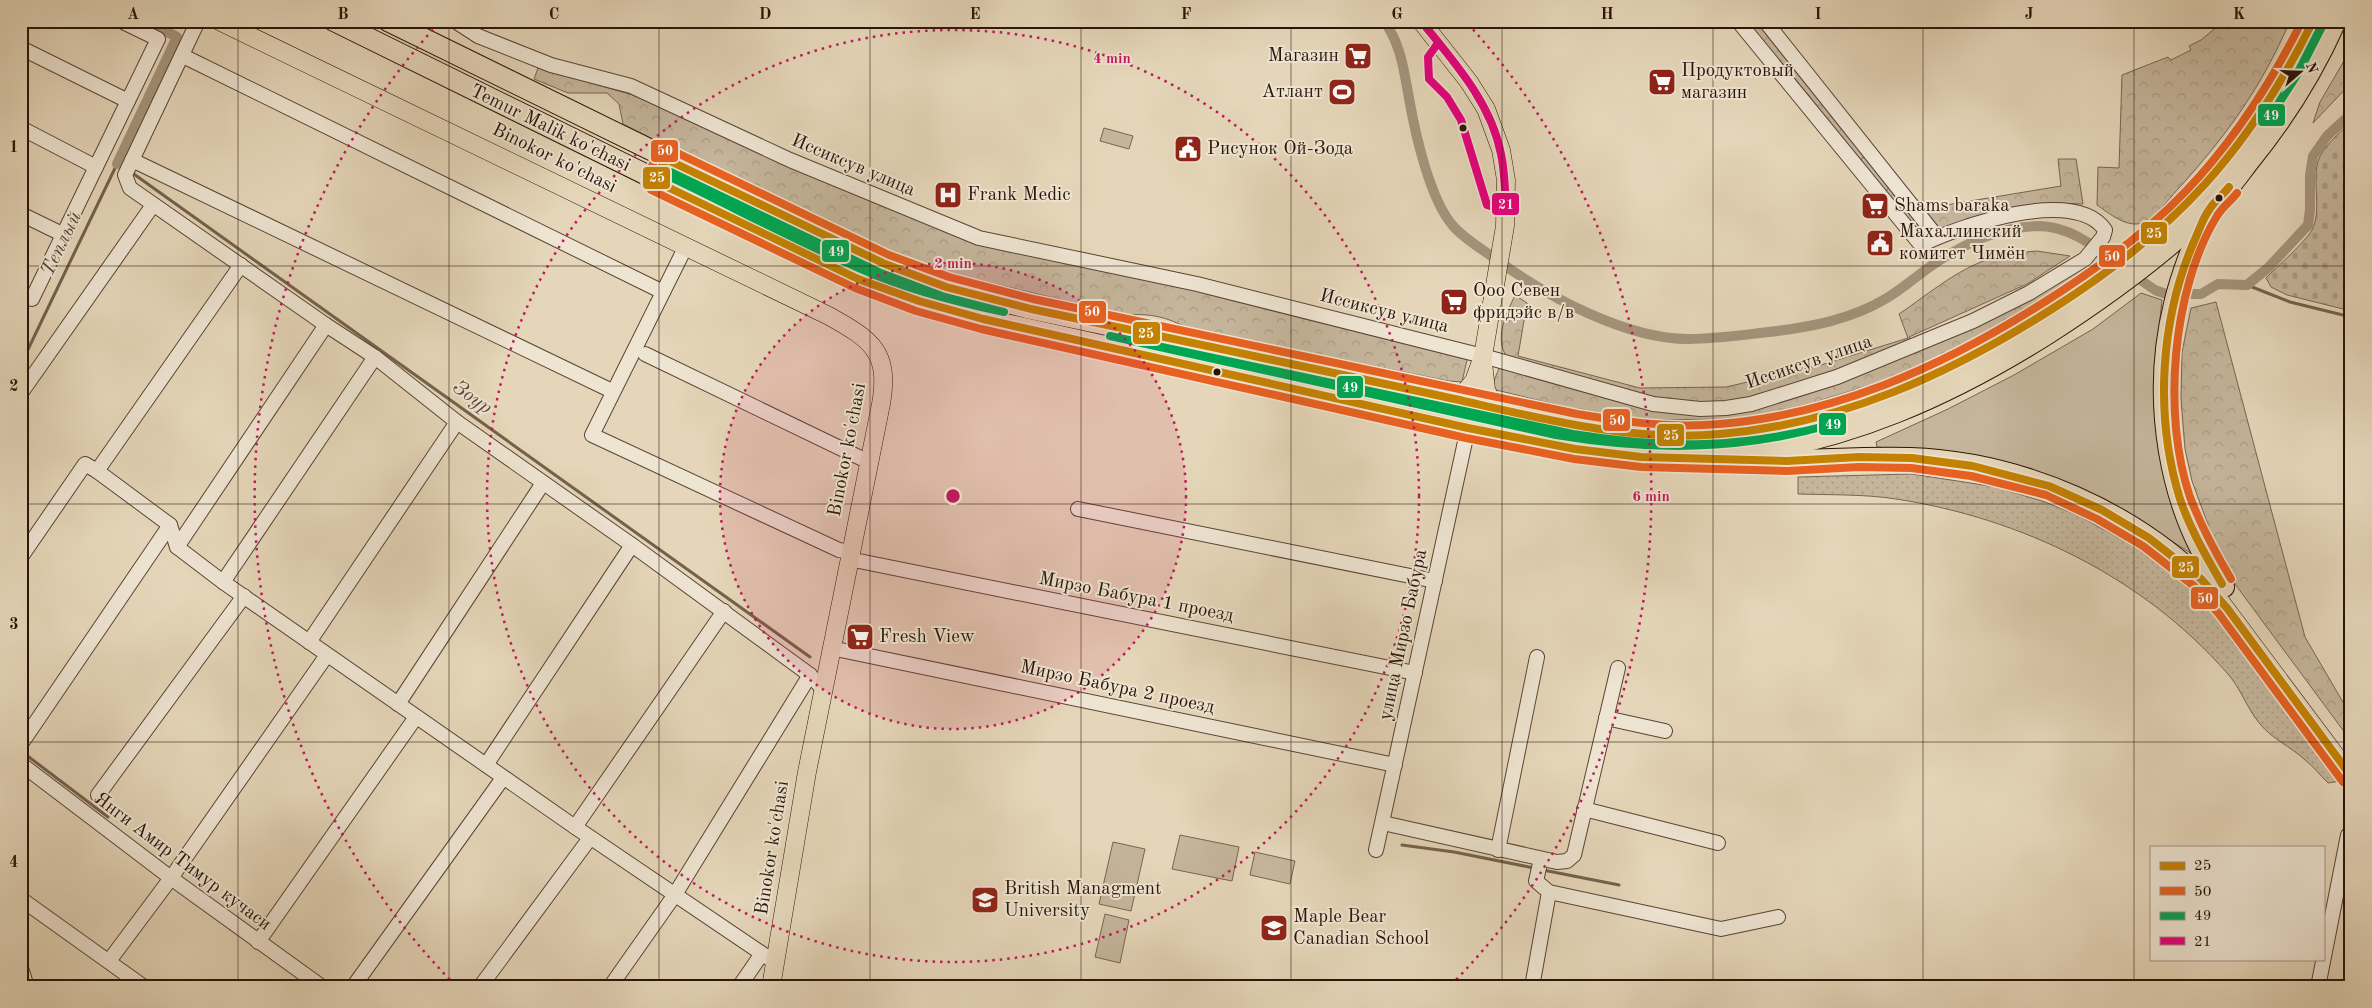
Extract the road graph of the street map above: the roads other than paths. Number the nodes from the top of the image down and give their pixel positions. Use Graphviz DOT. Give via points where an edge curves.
graph roads {
  1 [pos="121,21"];
  2 [pos="198,21"];
  3 [pos="219,21"];
  4 [pos="334,21"];
  5 [pos="388,21"];
  6 [pos="455,21"];
  7 [pos="1420,21"];
  8 [pos="1738,21"];
  9 [pos="1765,21"];
  10 [pos="2313,21"];
  11 [pos="2336,21"];
  12 [pos="21,48"];
  13 [pos="182,56"];
  14 [pos="128,101"];
  15 [pos="21,128"];
  16 [pos="666,159"];
  17 [pos="132,160"];
  18 [pos="96,167"];
  19 [pos="656,181"];
  20 [pos="153,205"];
  21 [pos="2208,211"];
  22 [pos="21,214"];
  23 [pos="64,235"];
  24 [pos="1937,237"];
  25 [pos="686,246"];
  26 [pos="240,266"];
  27 [pos="2125,269"];
  28 [pos="664,292"];
  29 [pos="21,294"];
  30 [pos="326,325"];
  31 [pos="645,354"];
  32 [pos="1483,356"];
  33 [pos="375,357"];
  34 [pos="612,391"];
  35 [pos="21,393"];
  36 [pos="1458,400"];
  37 [pos="1495,408"];
  38 [pos="457,422"];
  39 [pos="1468,428"];
  40 [pos="1685,458"];
  41 [pos="870,462"];
  42 [pos="98,471"];
  43 [pos="543,483"];
  44 [pos="1078,509"];
  45 [pos="170,525"];
  46 [pos="632,545"];
  47 [pos="177,546"];
  48 [pos="850,556"];
  49 [pos="21,557"];
  50 [pos="1435,581"];
  51 [pos="223,582"];
  52 [pos="2219,590"];
  53 [pos="244,596"];
  54 [pos="724,611"];
  55 [pos="309,642"];
  56 [pos="831,648"];
  57 [pos="327,655"];
  58 [pos="1537,657"];
  59 [pos="1618,668"];
  60 [pos="1415,673"];
  61 [pos="810,675"];
  62 [pos="823,689"];
  63 [pos="398,704"];
  64 [pos="416,717"];
  65 [pos="1606,718"];
  66 [pos="1664,731"];
  67 [pos="23,741"];
  68 [pos="2351,759"];
  69 [pos="21,764"];
  70 [pos="486,765"];
  71 [pos="1395,765"];
  72 [pos="2351,776"];
  73 [pos="503,778"];
  74 [pos="98,795"];
  75 [pos="1584,809"];
  76 [pos="1383,823"];
  77 [pos="575,827"];
  78 [pos="2351,836"];
  79 [pos="590,838"];
  80 [pos="1718,843"];
  81 [pos="1376,850"];
  82 [pos="1498,850"];
  83 [pos="1541,858"];
  84 [pos="171,878"];
  85 [pos="1549,892"];
  86 [pos="674,896"];
  87 [pos="21,899"];
  88 [pos="1778,917"];
  89 [pos="258,942"];
  90 [pos="2324,957"];
  91 [pos="769,959"];
  92 [pos="108,960"];
  93 [pos="2323,960"];
  94 [pos="21,968"];
  95 [pos="27,987"];
  96 [pos="144,987"];
  97 [pos="322,987"];
  98 [pos="353,987"];
  99 [pos="480,987"];
  100 [pos="610,987"];
  101 [pos="739,987"];
  102 [pos="771,987"];
  103 [pos="1532,987"];
  104 [pos="2318,987"];
  1 -- 14 [label="street" via="158,39"];
  2 -- 13 [label="street"];
  3 -- 25 [label="main road, Binokor ko'chasi"];
  4 -- 19 [label="highway, Temur Malik ko'chasi"];
  5 -- 16 [label="highway, Temur Malik ko'chasi"];
  6 -- 32 [label="street, Иссиксув улица" via="478,36 551,65 631,86 790,160 979,238 1197,284"];
  7 -- 32 [label="main road" via="1486,109 1504,165 1506,196 1500,258"];
  8 -- 24 [label="street, Иссиксув улица" via="1921,246"];
  9 -- 24 [label="street"];
  10 -- 27 [label="highway, Temur Malik ko'chasi" via="2286,72 2248,131 2210,180"];
  11 -- 21 [label="highway, Temur Malik ko'chasi" via="2317,62 2289,109"];
  12 -- 14 [label="street"];
  13 -- 17 [label="street"];
  13 -- 28 [label="street"];
  14 -- 18 [label="street"];
  15 -- 18 [label="street"];
  16 -- 19 [label="highway"];
  16 -- 36 [label="highway, Temur Malik ko'chasi" via="865,255 946,287 1031,309"];
  17 -- 20 [label="street" via="125,175 130,188"];
  17 -- 34 [label="street"];
  18 -- 23 [label="street"];
  19 -- 39 [label="highway, Temur Malik ko'chasi" via="858,279 919,301"];
  20 -- 26 [label="street"];
  20 -- 35 [label="street"];
  21 -- 27 [label="highway, Temur Malik ko'chasi"];
  21 -- 52 [label="highway" via="2179,285 2168,338 2164,385 2166,426 2177,486"];
  22 -- 23 [label="street"];
  23 -- 29 [label="street" via="32,299"];
  24 -- 32 [label="street, Иссиксув улица" via="2010,215 2060,211 2093,217 2105,230 2085,259 2029,293 1973,321 1837,377 1751,404 1700,408 1653,404"];
  25 -- 28 [label="street"];
  25 -- 41 [label="main road, Binokor ko'chasi" via="829,316 858,334 875,350 881,362 883,386"];
  26 -- 30 [label="street"];
  26 -- 42 [label="street"];
  27 -- 37 [label="highway, Temur Malik ko'chasi" via="1943,372 1884,398 1802,422 1721,434 1658,435"];
  27 -- 40 [label="highway, Temur Malik ko'chasi" via="2075,317 1996,366 1896,415 1778,447"];
  28 -- 34 [label="street"];
  30 -- 33 [label="street"];
  30 -- 47 [label="street"];
  31 -- 41 [label="street"];
  32 -- 36 [label="main road" via="1474,381"];
  32 -- 37 [label="main road" via="1484,384"];
  33 -- 38 [label="street"];
  33 -- 51 [label="street"];
  34 -- 48 [label="street, Мирзо Бабура 1 проезд" via="592,435"];
  36 -- 37 [label="highway, Temur Malik ko'chasi"];
  38 -- 43 [label="street"];
  38 -- 55 [label="street"];
  39 -- 40 [label="highway, Temur Malik ko'chasi" via="1575,449 1640,457"];
  39 -- 50 [label="street, улица Мирзо Бабура"];
  40 -- 52 [label="highway" via="1787,461 1912,458 1997,471 2049,486 2102,510 2166,550"];
  41 -- 48 [label="main road, Binokor ko'chasi"];
  42 -- 45 [label="street"];
  42 -- 49 [label="street" via="85,464"];
  43 -- 46 [label="street"];
  43 -- 63 [label="street"];
  44 -- 50 [label="street"];
  45 -- 47 [label="street"];
  45 -- 67 [label="street"];
  46 -- 54 [label="street"];
  46 -- 70 [label="street"];
  47 -- 51 [label="street"];
  48 -- 56 [label="main road, Binokor ko'chasi"];
  48 -- 60 [label="street, Мирзо Бабура 1 проезд"];
  50 -- 60 [label="street, улица Мирзо Бабура"];
  51 -- 53 [label="street"];
  52 -- 68 [label="main road"];
  52 -- 72 [label="main road"];
  53 -- 55 [label="street"];
  53 -- 74 [label="street"];
  54 -- 61 [label="street"];
  54 -- 77 [label="street"];
  55 -- 57 [label="street"];
  56 -- 62 [label="main road, Binokor ko'chasi"];
  56 -- 71 [label="street, Мирзо Бабура 2 проезд"];
  57 -- 63 [label="street"];
  57 -- 84 [label="street"];
  58 -- 82 [label="street"];
  59 -- 65 [label="street"];
  60 -- 71 [label="street, улица Мирзо Бабура"];
  61 -- 62 [label="street"];
  61 -- 86 [label="street"];
  62 -- 91 [label="main road, Binokor ko'chasi"];
  63 -- 64 [label="street"];
  64 -- 70 [label="street"];
  64 -- 89 [label="street"];
  65 -- 66 [label="street"];
  65 -- 75 [label="street"];
  69 -- 84 [label="street, Янги Амир Тимур кучаси"];
  70 -- 73 [label="street"];
  71 -- 76 [label="street, улица Мирзо Бабура"];
  73 -- 77 [label="street"];
  73 -- 98 [label="street"];
  75 -- 80 [label="street"];
  75 -- 83 [label="street" via="1574,855 1562,862"];
  76 -- 81 [label="street, улица Мирзо Бабура"];
  76 -- 82 [label="street"];
  77 -- 79 [label="street"];
  78 -- 90 [label="street" via="2348,835"];
  79 -- 86 [label="street"];
  79 -- 99 [label="street"];
  82 -- 83 [label="street"];
  83 -- 85 [label="street" via="1536,881"];
  84 -- 89 [label="street, Янги Амир Тимур кучаси"];
  84 -- 92 [label="street"];
  85 -- 88 [label="street" via="1721,929"];
  85 -- 103 [label="street"];
  86 -- 91 [label="street"];
  86 -- 100 [label="street"];
  87 -- 92 [label="street"];
  89 -- 97 [label="street, Янги Амир Тимур кучаси"];
  91 -- 101 [label="street"];
  91 -- 102 [label="main road, Binokor ko'chasi"];
  92 -- 96 [label="street"];
  93 -- 104 [label="street"];
  94 -- 95 [label="street"];
}
